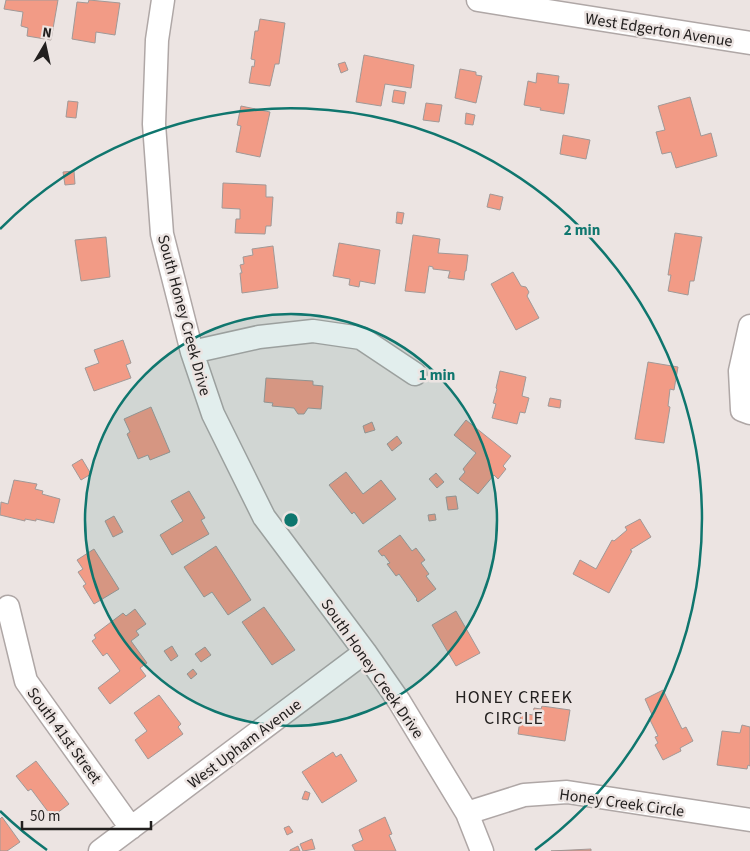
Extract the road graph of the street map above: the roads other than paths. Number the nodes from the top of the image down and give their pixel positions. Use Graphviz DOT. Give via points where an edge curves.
graph roads {
  1 [pos="163,0"];
  2 [pos="478,0"];
  3 [pos="608,10"];
  4 [pos="750,43"];
  5 [pos="750,326"];
  6 [pos="192,352"];
  7 [pos="415,374"];
  8 [pos="750,412"];
  9 [pos="8,607"];
  10 [pos="365,652"];
  11 [pos="467,813"];
  12 [pos="750,820"];
  13 [pos="131,828"];
  14 [pos="100,851"];
  15 [pos="482,851"];
  1 -- 6 [label="street, South Honey Creek Drive" via="157,40 154,124 162,234"];
  2 -- 3 [label="street, West Edgerton Avenue"];
  3 -- 4 [label="street, West Edgerton Avenue"];
  5 -- 8 [label="street" via="740,371 742,410"];
  6 -- 7 [label="street" via="259,337 313,331 361,338"];
  6 -- 10 [label="street, South Honey Creek Drive" via="213,414 264,517"];
  9 -- 13 [label="street, South 41st Street" via="26,681"];
  10 -- 11 [label="street, South Honey Creek Drive"];
  10 -- 13 [label="street, West Upham Avenue"];
  11 -- 12 [label="street, Honey Creek Circle" via="524,795 566,792"];
  11 -- 15 [label="street, South Honey Creek Drive"];
  13 -- 14 [label="street, West Upham Avenue"];
}
